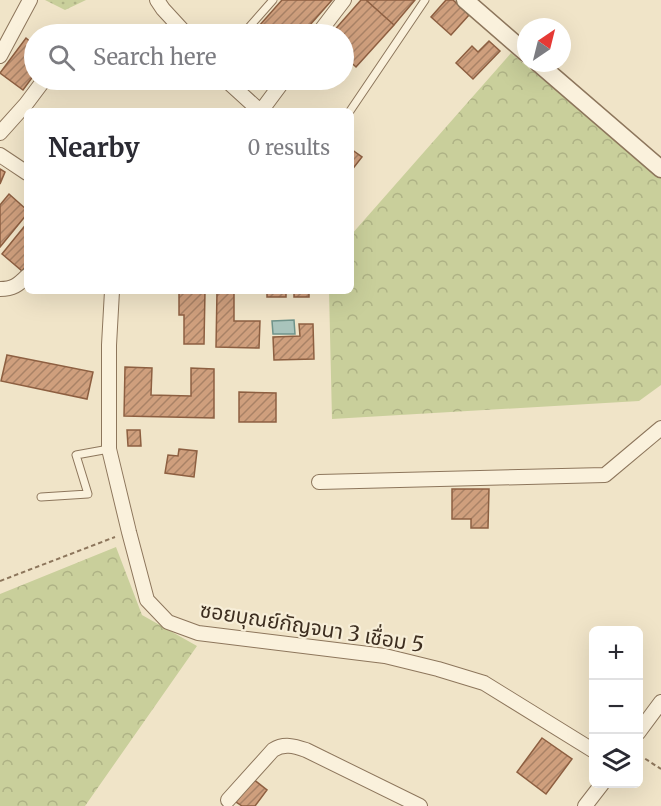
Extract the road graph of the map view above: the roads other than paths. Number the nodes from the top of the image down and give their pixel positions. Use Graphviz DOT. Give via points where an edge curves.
graph roads {
  1 [pos="30,0"];
  2 [pos="157,0"];
  3 [pos="273,0"];
  4 [pos="344,0"];
  5 [pos="425,0"];
  6 [pos="465,0"];
  7 [pos="177,24"];
  8 [pos="252,24"];
  9 [pos="326,24"];
  10 [pos="517,44"];
  11 [pos="0,56"];
  12 [pos="548,72"];
  13 [pos="36,90"];
  14 [pos="237,90"];
  15 [pos="276,90"];
  16 [pos="257,108"];
  17 [pos="262,108"];
  18 [pos="352,108"];
  19 [pos="0,133"];
  20 [pos="0,155"];
  21 [pos="661,169"];
  22 [pos="24,171"];
  23 [pos="24,279"];
  24 [pos="0,289"];
  25 [pos="112,294"];
  26 [pos="661,428"];
  27 [pos="110,449"];
  28 [pos="319,482"];
  29 [pos="41,497"];
  30 [pos="661,702"];
  31 [pos="643,728"];
  32 [pos="589,748"];
  33 [pos="598,788"];
  34 [pos="228,800"];
  35 [pos="420,806"];
  36 [pos="585,806"];
  1 -- 11 [label="street"];
  2 -- 7 [label="street"];
  3 -- 8 [label="lane"];
  4 -- 9 [label="street"];
  5 -- 18 [label="lane"];
  6 -- 10 [label="street"];
  12 -- 21 [label="street"];
  13 -- 19 [label="street"];
  14 -- 16 [label="street"];
  15 -- 17 [label="street"];
  20 -- 22 [label="street"];
  23 -- 24 [label="street" via="9,289"];
  25 -- 27 [label="street, ซอยบุณย์กัญจนา 3 เชื่อม 5"];
  26 -- 28 [label="street" via="605,475"];
  27 -- 29 [label="lane" via="76,455 88,494"];
  27 -- 32 [label="street, ซอยบุณย์กัญจนา 3 เชื่อม 5" via="147,600 168,622 198,633 385,656 457,674 484,683"];
  30 -- 31 [label="street"];
  33 -- 36 [label="street"];
  34 -- 35 [label="street" via="273,750 294,746"];
}
